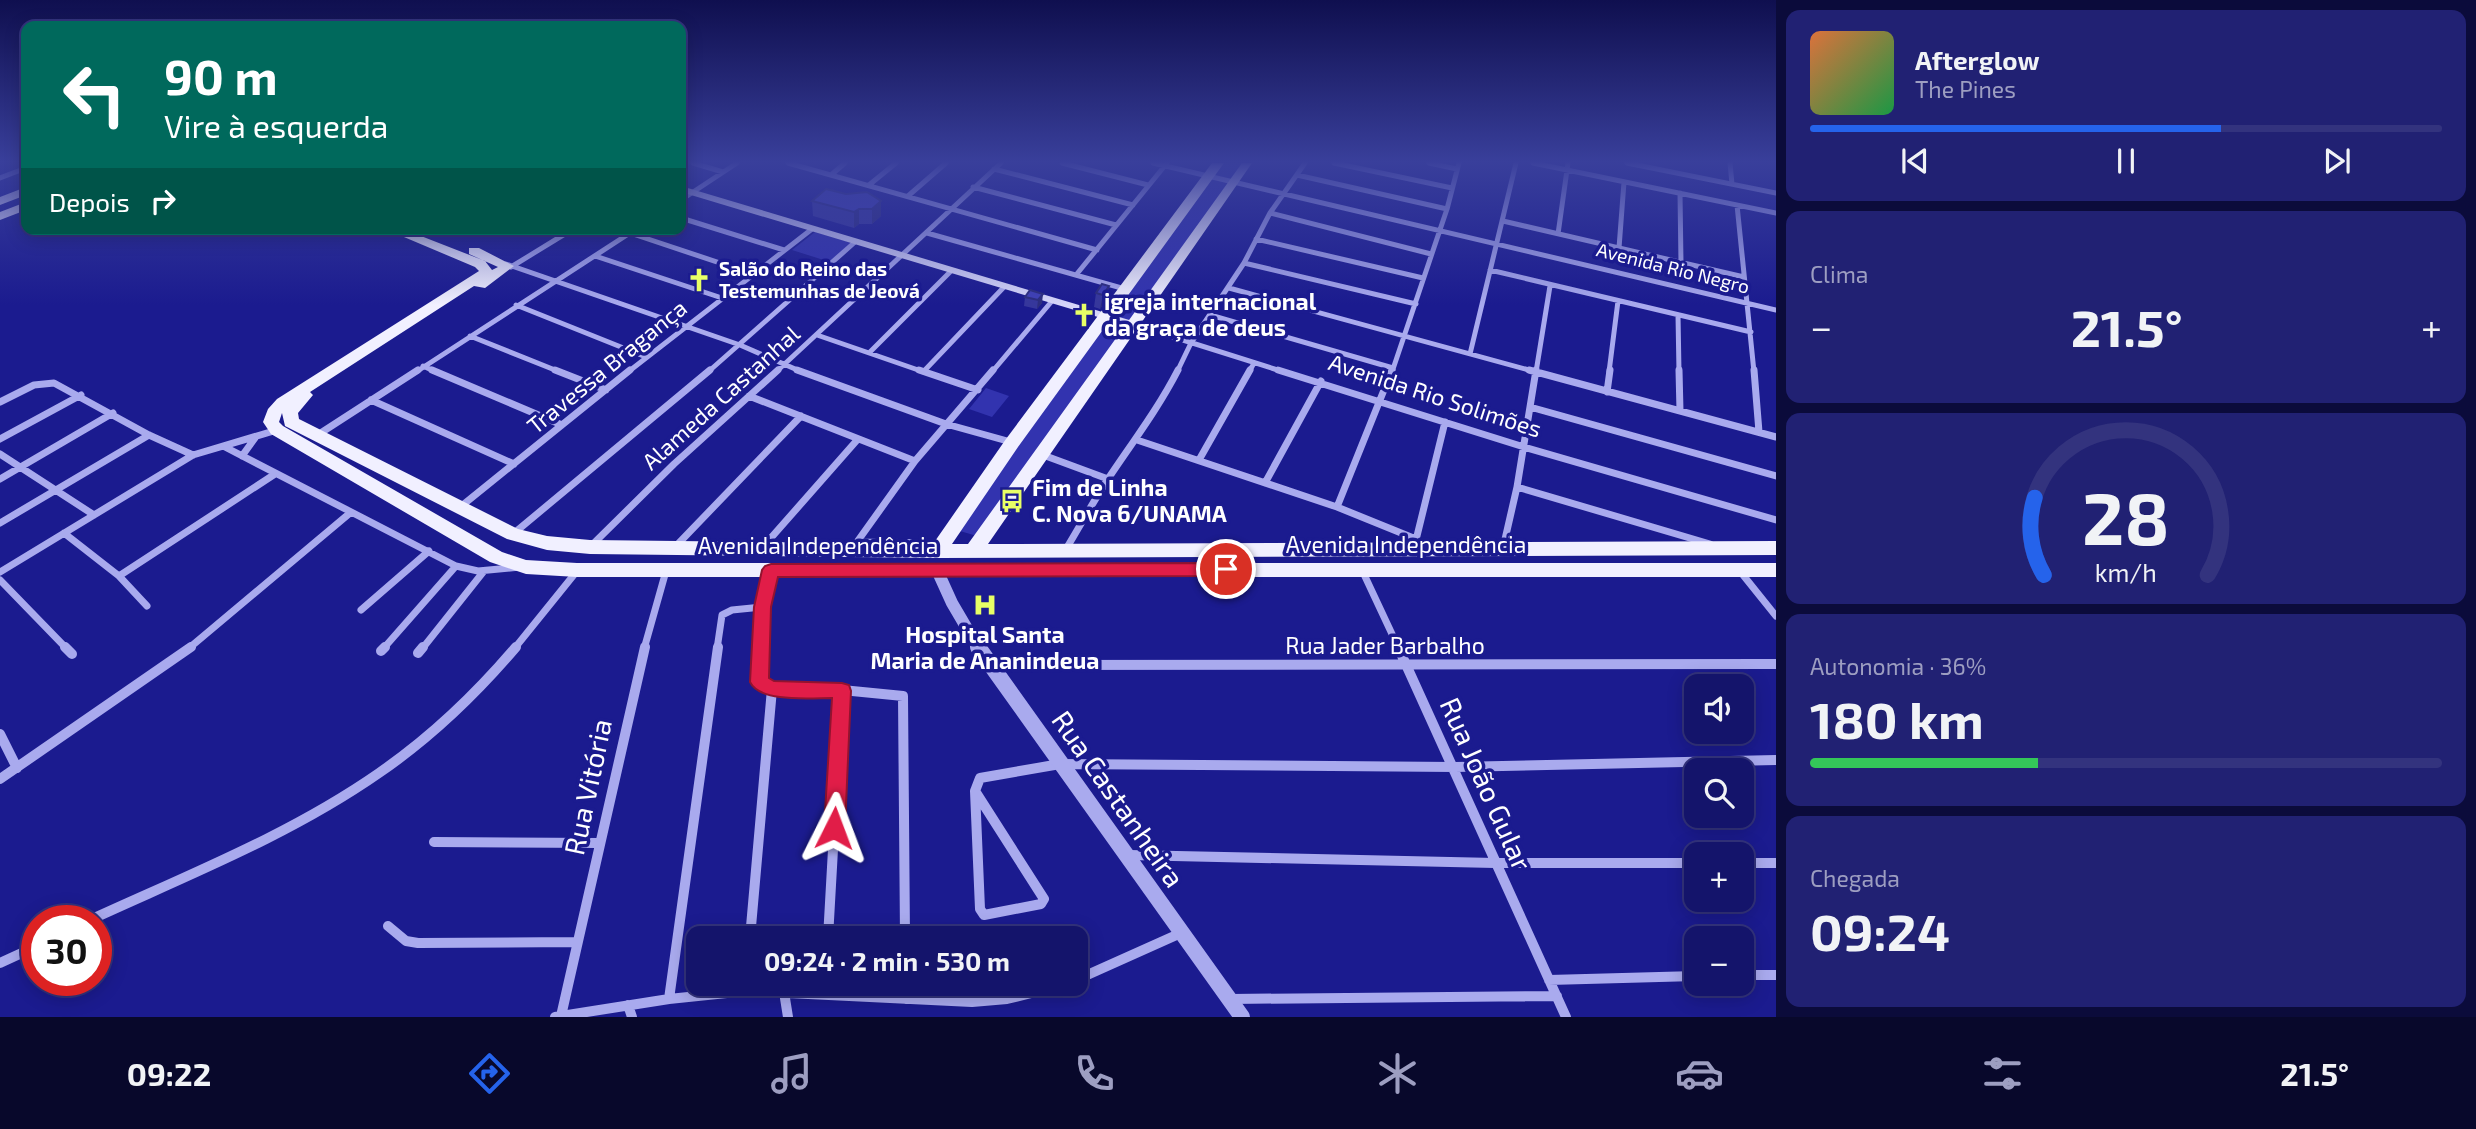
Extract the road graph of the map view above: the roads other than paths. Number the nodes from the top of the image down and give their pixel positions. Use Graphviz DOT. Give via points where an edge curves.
graph roads {
  1 [pos="752,210"];
  2 [pos="949,210"];
  3 [pos="960,210"];
  4 [pos="1061,210"];
  5 [pos="1128,210"];
  6 [pos="1183,210"];
  7 [pos="1214,210"];
  8 [pos="1272,210"];
  9 [pos="1357,210"];
  10 [pos="1446,210"];
  11 [pos="1506,210"];
  12 [pos="1561,210"];
  13 [pos="1622,210"];
  14 [pos="1681,210"];
  15 [pos="1738,210"];
  16 [pos="1270,213"];
  17 [pos="686,220"];
  18 [pos="1503,221"];
  19 [pos="1116,225"];
  20 [pos="812,229"];
  21 [pos="1438,230"];
  22 [pos="927,233"];
  23 [pos="1558,234"];
  24 [pos="406,235"];
  25 [pos="430,235"];
  26 [pos="563,235"];
  27 [pos="627,235"];
  28 [pos="644,235"];
  29 [pos="1256,239"];
  30 [pos="855,242"];
  31 [pos="1497,243"];
  32 [pos="1619,248"];
  33 [pos="784,250"];
  34 [pos="1097,250"];
  35 [pos="1431,254"];
  36 [pos="905,255"];
  37 [pos="595,256"];
  38 [pos="1244,263"];
  39 [pos="1681,263"];
  40 [pos="507,267"];
  41 [pos="1490,270"];
  42 [pos="951,271"];
  43 [pos="753,274"];
  44 [pos="1076,275"];
  45 [pos="1744,276"];
  46 [pos="1423,278"];
  47 [pos="555,282"];
  48 [pos="1550,286"];
  49 [pos="1004,288"];
  50 [pos="1229,288"];
  51 [pos="1125,289"];
  52 [pos="722,298"];
  53 [pos="1052,301"];
  54 [pos="1618,301"];
  55 [pos="1749,303"];
  56 [pos="1416,304"];
  57 [pos="516,305"];
  58 [pos="1776,310"];
  59 [pos="1210,315"];
  60 [pos="1678,315"];
  61 [pos="1105,316"];
  62 [pos="1132,324"];
  63 [pos="686,325"];
  64 [pos="1751,332"];
  65 [pos="817,335"];
  66 [pos="1404,335"];
  67 [pos="470,336"];
  68 [pos="1191,343"];
  69 [pos="740,345"];
  70 [pos="870,352"];
  71 [pos="1470,354"];
  72 [pos="646,357"];
  73 [pos="1254,363"];
  74 [pos="782,364"];
  75 [pos="423,366"];
  76 [pos="1393,368"];
  77 [pos="924,371"];
  78 [pos="1536,372"];
  79 [pos="1321,382"];
  80 [pos="606,390"];
  81 [pos="978,390"];
  82 [pos="1607,392"];
  83 [pos="81,395"];
  84 [pos="749,396"];
  85 [pos="372,400"];
  86 [pos="1381,401"];
  87 [pos="0,402"];
  88 [pos="1530,407"];
  89 [pos="1680,411"];
  90 [pos="113,413"];
  91 [pos="801,416"];
  92 [pos="1445,422"];
  93 [pos="946,424"];
  94 [pos="562,425"];
  95 [pos="276,430"];
  96 [pos="1759,432"];
  97 [pos="149,435"];
  98 [pos="316,436"];
  99 [pos="255,437"];
  100 [pos="1776,437"];
  101 [pos="0,439"];
  102 [pos="858,439"];
  103 [pos="1138,440"];
  104 [pos="1012,443"];
  105 [pos="225,447"];
  106 [pos="1524,447"];
  107 [pos="0,454"];
  108 [pos="193,455"];
  109 [pos="1043,455"];
  110 [pos="242,456"];
  111 [pos="1199,460"];
  112 [pos="915,461"];
  113 [pos="514,464"];
  114 [pos="20,467"];
  115 [pos="275,474"];
  116 [pos="1776,476"];
  117 [pos="0,479"];
  118 [pos="1108,479"];
  119 [pos="1265,482"];
  120 [pos="1517,486"];
  121 [pos="57,489"];
  122 [pos="1337,507"];
  123 [pos="459,508"];
  124 [pos="351,513"];
  125 [pos="94,515"];
  126 [pos="1776,520"];
  127 [pos="0,523"];
  128 [pos="64,533"];
  129 [pos="513,534"];
  130 [pos="987,535"];
  131 [pos="945,541"];
  132 [pos="1417,543"];
  133 [pos="852,545"];
  134 [pos="675,546"];
  135 [pos="590,547"];
  136 [pos="763,547"];
  137 [pos="1503,548"];
  138 [pos="1724,548"];
  139 [pos="1776,548"];
  140 [pos="1066,549"];
  141 [pos="974,550"];
  142 [pos="429,551"];
  143 [pos="456,566"];
  144 [pos="526,567"];
  145 [pos="577,570"];
  146 [pos="667,570"];
  147 [pos="771,570"];
  148 [pos="937,570"];
  149 [pos="1362,570"];
  150 [pos="1739,570"];
  151 [pos="1776,570"];
  152 [pos="484,571"];
  153 [pos="837,571"];
  154 [pos="0,572"];
  155 [pos="119,576"];
  156 [pos="0,580"];
  157 [pos="147,606"];
  158 [pos="762,607"];
  159 [pos="361,610"];
  160 [pos="1776,616"];
  161 [pos="381,651"];
  162 [pos="418,653"];
  163 [pos="72,654"];
  164 [pos="1776,664"];
  165 [pos="993,665"];
  166 [pos="1408,666"];
  167 [pos="772,689"];
  168 [pos="842,691"];
  169 [pos="0,734"];
  170 [pos="1776,760"];
  171 [pos="1060,764"];
  172 [pos="1455,767"];
  173 [pos="17,768"];
  174 [pos="0,779"];
  175 [pos="975,791"];
  176 [pos="434,842"];
  177 [pos="600,843"];
  178 [pos="1125,855"];
  179 [pos="1495,863"];
  180 [pos="1684,863"];
  181 [pos="1754,863"];
  182 [pos="1776,863"];
  183 [pos="112,910"];
  184 [pos="388,926"];
  185 [pos="751,926"];
  186 [pos="829,926"];
  187 [pos="905,926"];
  188 [pos="1181,933"];
  189 [pos="576,942"];
  190 [pos="21,953"];
  191 [pos="0,963"];
  192 [pos="1088,975"];
  193 [pos="1754,975"];
  194 [pos="1776,975"];
  195 [pos="1684,976"];
  196 [pos="1549,980"];
  197 [pos="688,996"];
  198 [pos="785,996"];
  199 [pos="881,996"];
  200 [pos="1019,996"];
  201 [pos="1557,996"];
  202 [pos="669,999"];
  203 [pos="905,999"];
  204 [pos="1231,999"];
  205 [pos="628,1005"];
  206 [pos="558,1016"];
  207 [pos="632,1017"];
  208 [pos="788,1017"];
  209 [pos="1242,1017"];
  210 [pos="1566,1017"];
  1 -- 20 [label="main road, Avenida Rio Solimões"];
  2 -- 22 [label="street, Alameda Castanhal"];
  3 -- 34 [label="street"];
  4 -- 19 [label="street"];
  5 -- 19 [label="street"];
  6 -- 51 [label="main road"];
  7 -- 62 [label="main road"];
  8 -- 16 [label="street"];
  9 -- 21 [label="street, Avenida Rio Negro"];
  10 -- 21 [label="street"];
  11 -- 18 [label="street"];
  12 -- 23 [label="street"];
  13 -- 32 [label="street"];
  14 -- 39 [label="street"];
  15 -- 45 [label="street"];
  16 -- 29 [label="street"];
  16 -- 35 [label="street"];
  17 -- 33 [label="street"];
  18 -- 23 [label="street"];
  18 -- 31 [label="street"];
  19 -- 34 [label="street"];
  20 -- 30 [label="main road, Avenida Rio Solimões"];
  20 -- 33 [label="street, Travessa Bragança"];
  21 -- 31 [label="street, Avenida Rio Negro"];
  21 -- 35 [label="street"];
  22 -- 36 [label="street, Alameda Castanhal"];
  22 -- 44 [label="street"];
  23 -- 32 [label="street"];
  24 -- 95 [label="main road" via="480,264 485,273 283,402 272,415"];
  25 -- 40 [label="main road"];
  26 -- 40 [label="street"];
  27 -- 37 [label="street"];
  28 -- 43 [label="street"];
  29 -- 38 [label="street"];
  29 -- 46 [label="street"];
  30 -- 36 [label="main road, Avenida Rio Solimões"];
  30 -- 69 [label="street"];
  31 -- 41 [label="street"];
  31 -- 55 [label="street, Avenida Rio Negro"];
  32 -- 39 [label="street"];
  33 -- 43 [label="street, Travessa Bragança"];
  34 -- 44 [label="street"];
  35 -- 46 [label="street"];
  36 -- 42 [label="main road, Avenida Rio Solimões"];
  36 -- 65 [label="street, Alameda Castanhal"];
  37 -- 47 [label="street"];
  37 -- 52 [label="street"];
  38 -- 50 [label="street"];
  38 -- 56 [label="street"];
  39 -- 45 [label="street"];
  40 -- 47 [label="street"];
  40 -- 98 [label="main road, Avenida Independência" via="298,399 290,412 291,422"];
  41 -- 48 [label="street"];
  41 -- 71 [label="street"];
  42 -- 49 [label="main road, Avenida Rio Solimões"];
  42 -- 70 [label="street"];
  43 -- 52 [label="street, Travessa Bragança"];
  44 -- 51 [label="street"];
  45 -- 55 [label="street"];
  46 -- 56 [label="street"];
  47 -- 57 [label="street"];
  47 -- 63 [label="street"];
  48 -- 54 [label="street"];
  48 -- 78 [label="street"];
  49 -- 53 [label="main road, Avenida Rio Solimões"];
  49 -- 77 [label="street"];
  50 -- 59 [label="street"];
  50 -- 66 [label="street"];
  51 -- 61 [label="main road"];
  52 -- 63 [label="street, Travessa Bragança"];
  53 -- 61 [label="main road, Avenida Rio Solimões"];
  53 -- 81 [label="street"];
  54 -- 60 [label="street"];
  54 -- 82 [label="street"];
  55 -- 58 [label="street, Avenida Rio Negro"];
  55 -- 64 [label="street"];
  56 -- 66 [label="street"];
  57 -- 67 [label="street"];
  57 -- 72 [label="street"];
  59 -- 68 [label="street"];
  59 -- 76 [label="street"];
  60 -- 64 [label="street"];
  60 -- 89 [label="street"];
  61 -- 62 [label="main road, Avenida Rio Solimões"];
  61 -- 104 [label="main road"];
  62 -- 68 [label="street, Avenida Rio Solimões"];
  62 -- 109 [label="main road"];
  63 -- 69 [label="street"];
  63 -- 72 [label="street, Travessa Bragança"];
  64 -- 96 [label="street"];
  65 -- 70 [label="street"];
  65 -- 74 [label="street, Alameda Castanhal"];
  66 -- 71 [label="street"];
  66 -- 76 [label="street"];
  67 -- 75 [label="street"];
  67 -- 80 [label="street"];
  68 -- 73 [label="street, Avenida Rio Solimões"];
  68 -- 103 [label="street"];
  69 -- 74 [label="street"];
  69 -- 129 [label="street"];
  70 -- 77 [label="street"];
  71 -- 78 [label="street"];
  72 -- 80 [label="street, Travessa Bragança"];
  73 -- 79 [label="street, Avenida Rio Solimões"];
  73 -- 111 [label="street"];
  74 -- 84 [label="street, Alameda Castanhal"];
  74 -- 93 [label="street"];
  75 -- 85 [label="street"];
  75 -- 94 [label="street"];
  76 -- 86 [label="street"];
  77 -- 81 [label="street"];
  78 -- 82 [label="street"];
  78 -- 88 [label="street"];
  79 -- 86 [label="street, Avenida Rio Solimões"];
  79 -- 119 [label="street"];
  80 -- 94 [label="street, Travessa Bragança"];
  81 -- 93 [label="street"];
  82 -- 89 [label="street"];
  83 -- 87 [label="street" via="48,382"];
  83 -- 90 [label="street"];
  83 -- 101 [label="street"];
  84 -- 91 [label="street"];
  84 -- 135 [label="street, Alameda Castanhal"];
  85 -- 98 [label="street"];
  85 -- 113 [label="street"];
  86 -- 92 [label="street, Avenida Rio Solimões"];
  86 -- 122 [label="street"];
  88 -- 106 [label="street"];
  88 -- 116 [label="street"];
  89 -- 96 [label="street"];
  90 -- 97 [label="street"];
  90 -- 114 [label="street"];
  91 -- 102 [label="street"];
  91 -- 134 [label="street"];
  92 -- 106 [label="street, Avenida Rio Solimões"];
  92 -- 132 [label="street"];
  93 -- 104 [label="street"];
  93 -- 112 [label="street"];
  94 -- 113 [label="street, Travessa Bragança"];
  95 -- 99 [label="street"];
  95 -- 144 [label="main road, Avenida Independência" via="496,557"];
  96 -- 100 [label="street"];
  97 -- 108 [label="street"];
  97 -- 121 [label="street"];
  98 -- 123 [label="main road, Avenida Independência"];
  99 -- 105 [label="street"];
  99 -- 110 [label="street"];
  102 -- 112 [label="street"];
  102 -- 136 [label="street"];
  103 -- 111 [label="street"];
  103 -- 118 [label="street"];
  104 -- 131 [label="main road"];
  105 -- 108 [label="street"];
  105 -- 110 [label="street"];
  106 -- 120 [label="street"];
  106 -- 126 [label="street, Avenida Rio Solimões"];
  107 -- 114 [label="street"];
  108 -- 125 [label="street"];
  109 -- 118 [label="street"];
  109 -- 130 [label="main road"];
  110 -- 115 [label="street"];
  111 -- 119 [label="street"];
  112 -- 133 [label="street"];
  113 -- 123 [label="street, Travessa Bragança"];
  114 -- 117 [label="street"];
  114 -- 121 [label="street"];
  115 -- 124 [label="street"];
  115 -- 155 [label="street"];
  118 -- 140 [label="street"];
  119 -- 122 [label="street"];
  120 -- 137 [label="street"];
  120 -- 138 [label="street"];
  121 -- 125 [label="street"];
  121 -- 127 [label="street"];
  122 -- 132 [label="street"];
  123 -- 129 [label="main road, Avenida Independência"];
  124 -- 142 [label="street"];
  124 -- 173 [label="street" via="192,646"];
  125 -- 128 [label="street"];
  128 -- 154 [label="street"];
  128 -- 155 [label="street"];
  129 -- 135 [label="main road, Avenida Independência"];
  130 -- 131 [label="main road"];
  130 -- 141 [label="main road"];
  131 -- 133 [label="main road, Avenida Independência"];
  131 -- 141 [label="main road, Avenida Independência"];
  132 -- 137 [label="main road, Avenida Independência"];
  132 -- 140 [label="main road, Avenida Independência"];
  133 -- 136 [label="main road, Avenida Independência"];
  133 -- 153 [label="main road" via="835,559"];
  134 -- 135 [label="main road, Avenida Independência"];
  134 -- 136 [label="main road, Avenida Independência"];
  137 -- 138 [label="main road, Avenida Independência"];
  138 -- 139 [label="main road, Avenida Independência"];
  140 -- 141 [label="main road, Avenida Independência"];
  142 -- 143 [label="street"];
  142 -- 159 [label="street"];
  143 -- 152 [label="street"];
  143 -- 161 [label="street"];
  144 -- 145 [label="main road, Avenida Independência"];
  144 -- 152 [label="street"];
  145 -- 146 [label="main road, Avenida Independência"];
  145 -- 183 [label="street" via="546,613 478,686 438,727 381,773 291,826"];
  146 -- 147 [label="main road, Avenida Independência"];
  146 -- 177 [label="street, Rua Vitória" via="636,679"];
  147 -- 153 [label="main road, Avenida Independência"];
  147 -- 158 [label="street"];
  148 -- 149 [label="main road, Avenida Independência"];
  148 -- 153 [label="main road, Avenida Independência"];
  148 -- 165 [label="street, Rua Castanheira" via="965,626"];
  149 -- 150 [label="main road, Avenida Independência"];
  149 -- 166 [label="street, Rua João Gular"];
  150 -- 151 [label="main road, Avenida Independência"];
  150 -- 160 [label="street"];
  152 -- 162 [label="street"];
  155 -- 157 [label="street"];
  156 -- 163 [label="street"];
  158 -- 167 [label="street" via="758,676 763,686"];
  158 -- 202 [label="street" via="722,615"];
  164 -- 166 [label="street, Rua Jader Barbalho"];
  165 -- 166 [label="street, Rua Jader Barbalho"];
  165 -- 171 [label="street, Rua Castanheira"];
  166 -- 172 [label="street, Rua João Gular"];
  167 -- 168 [label="street"];
  167 -- 185 [label="street"];
  168 -- 186 [label="street"];
  168 -- 187 [label="street" via="903,696"];
  169 -- 173 [label="street"];
  170 -- 172 [label="street"];
  171 -- 172 [label="street"];
  171 -- 175 [label="street" via="980,778"];
  171 -- 178 [label="street, Rua Castanheira"];
  172 -- 179 [label="street, Rua João Gular"];
  173 -- 174 [label="street"];
  175 -- 175 [label="street" via="1044,899 1041,904 984,915 980,909"];
  176 -- 177 [label="street"];
  177 -- 189 [label="street, Rua Vitória"];
  178 -- 179 [label="street"];
  178 -- 188 [label="street, Rua Castanheira"];
  179 -- 180 [label="street"];
  179 -- 196 [label="street, Rua João Gular"];
  181 -- 182 [label="street"];
  184 -- 189 [label="street" via="406,941 418,943"];
  188 -- 192 [label="street"];
  188 -- 204 [label="street, Rua Castanheira"];
  189 -- 206 [label="street, Rua Vitória"];
  190 -- 191 [label="street"];
  193 -- 194 [label="street"];
  195 -- 196 [label="street"];
  196 -- 201 [label="street, Rua João Gular"];
  197 -- 202 [label="street"];
  198 -- 208 [label="street"];
  199 -- 203 [label="street"];
  200 -- 203 [label="street" via="972,1002"];
  201 -- 204 [label="street"];
  201 -- 210 [label="street, Rua João Gular"];
  202 -- 205 [label="street"];
  204 -- 209 [label="street, Rua Castanheira"];
  205 -- 206 [label="street"];
  205 -- 207 [label="street"];
}
